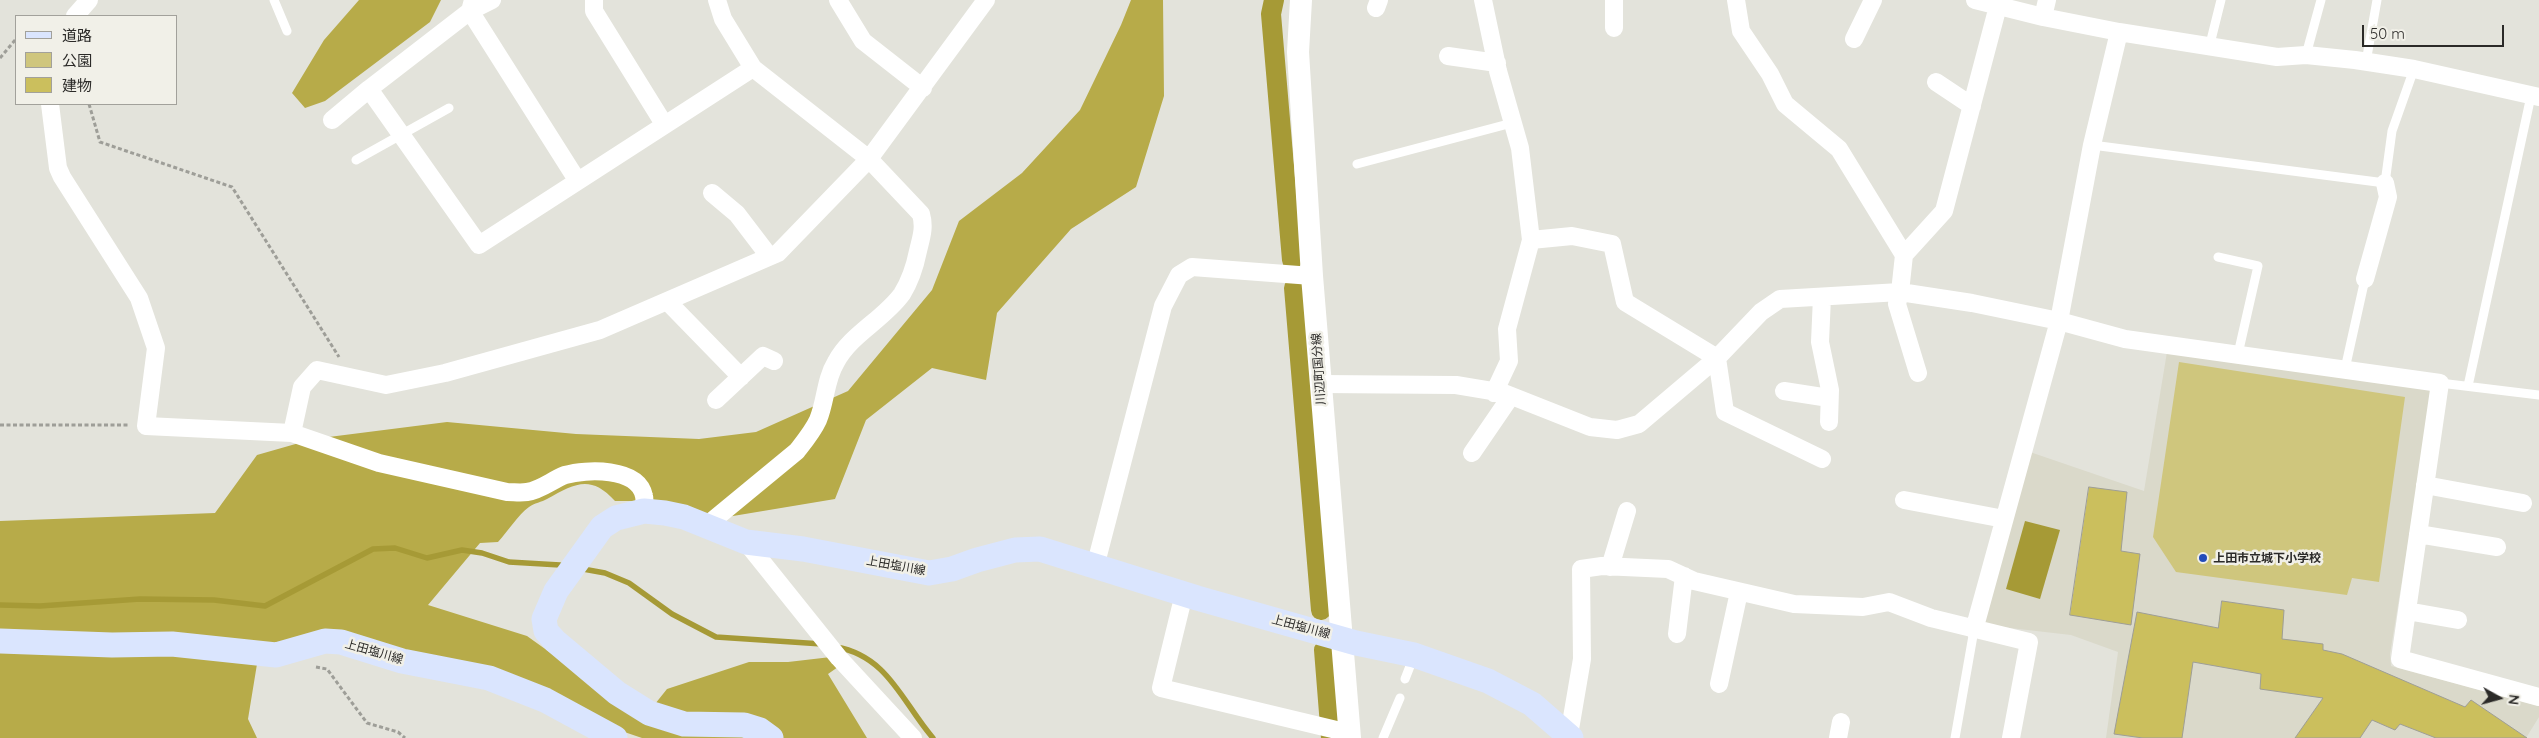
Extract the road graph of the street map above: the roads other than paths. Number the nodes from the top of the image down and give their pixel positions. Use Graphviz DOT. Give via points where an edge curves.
graph roads {
  1 [pos="89,0"];
  2 [pos="274,0"];
  3 [pos="492,0"];
  4 [pos="594,0"];
  5 [pos="717,0"];
  6 [pos="838,0"];
  7 [pos="986,0"];
  8 [pos="1300,0"];
  9 [pos="1483,0"];
  10 [pos="1614,0"];
  11 [pos="1736,0"];
  12 [pos="1873,0"];
  13 [pos="1975,0"];
  14 [pos="2047,0"];
  15 [pos="2221,0"];
  16 [pos="2321,0"];
  17 [pos="2377,0"];
  18 [pos="472,6"];
  19 [pos="1998,6"];
  20 [pos="76,15"];
  21 [pos="2043,17"];
  22 [pos="1614,28"];
  23 [pos="287,31"];
  24 [pos="2119,32"];
  25 [pos="1854,39"];
  26 [pos="2209,48"];
  27 [pos="2306,55"];
  28 [pos="1448,56"];
  29 [pos="2366,62"];
  30 [pos="1497,63"];
  31 [pos="753,68"];
  32 [pos="2414,69"];
  33 [pos="1936,82"];
  34 [pos="923,88"];
  35 [pos="369,89"];
  36 [pos="2535,96"];
  37 [pos="50,105"];
  38 [pos="1972,106"];
  39 [pos="449,108"];
  40 [pos="332,120"];
  41 [pos="1512,122"];
  42 [pos="664,124"];
  43 [pos="400,134"];
  44 [pos="2092,145"];
  45 [pos="869,159"];
  46 [pos="356,160"];
  47 [pos="1357,164"];
  48 [pos="577,180"];
  49 [pos="2385,183"];
  50 [pos="712,193"];
  51 [pos="1532,240"];
  52 [pos="1904,254"];
  53 [pos="769,256"];
  54 [pos="2218,257"];
  55 [pos="1312,276"];
  56 [pos="2365,279"];
  57 [pos="1900,292"];
  58 [pos="1822,297"];
  59 [pos="667,300"];
  60 [pos="2059,321"];
  61 [pos="2238,354"];
  62 [pos="1717,358"];
  63 [pos="774,361"];
  64 [pos="2345,370"];
  65 [pos="1918,373"];
  66 [pos="741,377"];
  67 [pos="2440,383"];
  68 [pos="1320,384"];
  69 [pos="2468,386"];
  70 [pos="1784,391"];
  71 [pos="1502,394"];
  72 [pos="2539,395"];
  73 [pos="1830,398"];
  74 [pos="716,400"];
  75 [pos="1829,422"];
  76 [pos="292,432"];
  77 [pos="1472,453"];
  78 [pos="1822,459"];
  79 [pos="2425,485"];
  80 [pos="1904,500"];
  81 [pos="2523,503"];
  82 [pos="644,511"];
  83 [pos="1626,511"];
  84 [pos="2004,519"];
  85 [pos="706,526"];
  86 [pos="2418,534"];
  87 [pos="746,542"];
  88 [pos="2497,547"];
  89 [pos="1095,566"];
  90 [pos="1610,567"];
  91 [pos="1684,576"];
  92 [pos="1739,592"];
  93 [pos="1184,594"];
  94 [pos="2407,611"];
  95 [pos="2458,620"];
  96 [pos="1974,630"];
  97 [pos="1677,634"];
  98 [pos="1341,637"];
  99 [pos="0,640"];
  100 [pos="1414,655"];
  101 [pos="1405,679"];
  102 [pos="1719,684"];
  103 [pos="2539,697"];
  104 [pos="1400,698"];
  105 [pos="1349,735"];
  106 [pos="1570,737"];
  107 [pos="616,738"];
  108 [pos="771,738"];
  109 [pos="913,738"];
  110 [pos="1383,738"];
  111 [pos="1955,738"];
  112 [pos="2011,738"];
  1 -- 20 [label="street"];
  2 -- 23 [label="lane"];
  3 -- 18 [label="street"];
  4 -- 42 [label="street" via="594,11"];
  5 -- 31 [label="street" via="723,19"];
  6 -- 34 [label="street" via="863,41"];
  7 -- 34 [label="street"];
  8 -- 55 [label="street, 川辺町国分線" via="1298,52"];
  9 -- 30 [label="street"];
  10 -- 22 [label="street"];
  11 -- 52 [label="street" via="1741,31 1770,74 1785,104 1839,149"];
  12 -- 25 [label="street"];
  13 -- 19 [label="street"];
  14 -- 21 [label="street"];
  15 -- 26 [label="lane"];
  16 -- 27 [label="lane"];
  17 -- 29 [label="lane"];
  18 -- 35 [label="street"];
  18 -- 48 [label="street"];
  19 -- 21 [label="street"];
  19 -- 38 [label="street"];
  21 -- 24 [label="street"];
  24 -- 26 [label="street"];
  24 -- 44 [label="street"];
  26 -- 27 [label="street" via="2278,57"];
  27 -- 29 [label="street"];
  28 -- 30 [label="street"];
  29 -- 32 [label="street"];
  30 -- 41 [label="street"];
  31 -- 42 [label="street"];
  31 -- 45 [label="street"];
  32 -- 36 [label="street"];
  32 -- 49 [label="lane" via="2392,131"];
  33 -- 38 [label="street"];
  34 -- 45 [label="street"];
  35 -- 40 [label="street"];
  35 -- 43 [label="street"];
  36 -- 69 [label="lane"];
  37 -- 76 [label="street" via="60,173 139,298 156,348 146,426"];
  38 -- 52 [label="street" via="1944,210"];
  39 -- 43 [label="lane"];
  41 -- 47 [label="lane"];
  41 -- 51 [label="street" via="1520,148"];
  42 -- 48 [label="street"];
  43 -- 46 [label="lane"];
  43 -- 48 [label="street" via="479,245"];
  44 -- 49 [label="lane"];
  44 -- 60 [label="street"];
  45 -- 53 [label="street" via="778,253"];
  45 -- 85 [label="street" via="921,214 924,225 914,269 897,299 851,342 836,361 818,420 797,452"];
  49 -- 56 [label="street" via="2388,197"];
  50 -- 53 [label="street" via="737,214"];
  51 -- 62 [label="street" via="1572,236 1612,244 1625,302"];
  51 -- 71 [label="street" via="1507,328 1509,361"];
  52 -- 57 [label="street"];
  53 -- 59 [label="street"];
  54 -- 61 [label="lane" via="2258,266"];
  55 -- 68 [label="street, 川辺町国分線"];
  55 -- 89 [label="street" via="1192,267 1179,275 1163,306"];
  56 -- 64 [label="lane"];
  57 -- 58 [label="street"];
  57 -- 60 [label="street"];
  57 -- 65 [label="street" via="1896,304"];
  58 -- 62 [label="street" via="1780,299 1761,312"];
  58 -- 73 [label="street" via="1820,342"];
  59 -- 66 [label="street"];
  59 -- 76 [label="street" via="600,330 444,373 386,385 316,370 302,387"];
  60 -- 61 [label="street" via="2125,338"];
  60 -- 84 [label="street"];
  61 -- 64 [label="street"];
  62 -- 71 [label="street" via="1640,424 1617,430 1590,427"];
  62 -- 78 [label="street" via="1725,412"];
  63 -- 66 [label="street" via="763,356"];
  64 -- 67 [label="street"];
  66 -- 74 [label="street"];
  67 -- 69 [label="lane"];
  67 -- 79 [label="street"];
  68 -- 71 [label="street" via="1456,385"];
  68 -- 98 [label="street, 川辺町国分線"];
  69 -- 72 [label="lane"];
  70 -- 73 [label="street"];
  71 -- 77 [label="street"];
  73 -- 75 [label="street"];
  76 -- 82 [label="street" via="378,463 508,492 527,492 585,471 614,473 638,486 644,495"];
  79 -- 81 [label="street"];
  79 -- 86 [label="street"];
  80 -- 84 [label="street"];
  82 -- 85 [label="main road, 上田塩川線" via="684,517"];
  82 -- 108 [label="main road, 上田塩川線" via="616,518 602,527 556,591 544,619 546,631 616,693 649,713 684,724 744,725"];
  83 -- 90 [label="street"];
  84 -- 96 [label="street"];
  85 -- 87 [label="main road, 上田塩川線"];
  86 -- 88 [label="street"];
  86 -- 94 [label="street"];
  87 -- 89 [label="main road, 上田塩川線" via="804,549 929,573 1015,550 1040,549"];
  87 -- 109 [label="street" via="839,658"];
  89 -- 93 [label="main road, 上田塩川線"];
  90 -- 91 [label="street" via="1668,569"];
  90 -- 106 [label="street" via="1581,569 1582,660"];
  91 -- 92 [label="street"];
  91 -- 97 [label="street"];
  92 -- 96 [label="street" via="1794,604 1829,607 1864,607 1889,602"];
  92 -- 102 [label="street"];
  93 -- 98 [label="main road, 上田塩川線"];
  93 -- 105 [label="street" via="1161,688"];
  94 -- 95 [label="street"];
  94 -- 103 [label="street" via="2400,659"];
  96 -- 111 [label="lane"];
  96 -- 112 [label="street" via="2029,642"];
  98 -- 100 [label="main road, 上田塩川線"];
  98 -- 105 [label="street, 川辺町国分線"];
  99 -- 107 [label="main road, 上田塩川線" via="172,644 276,655 325,641 340,642 402,661 489,678 545,700"];
  100 -- 101 [label="lane"];
  100 -- 106 [label="main road, 上田塩川線" via="1488,681 1532,704"];
  104 -- 110 [label="lane"];
}
